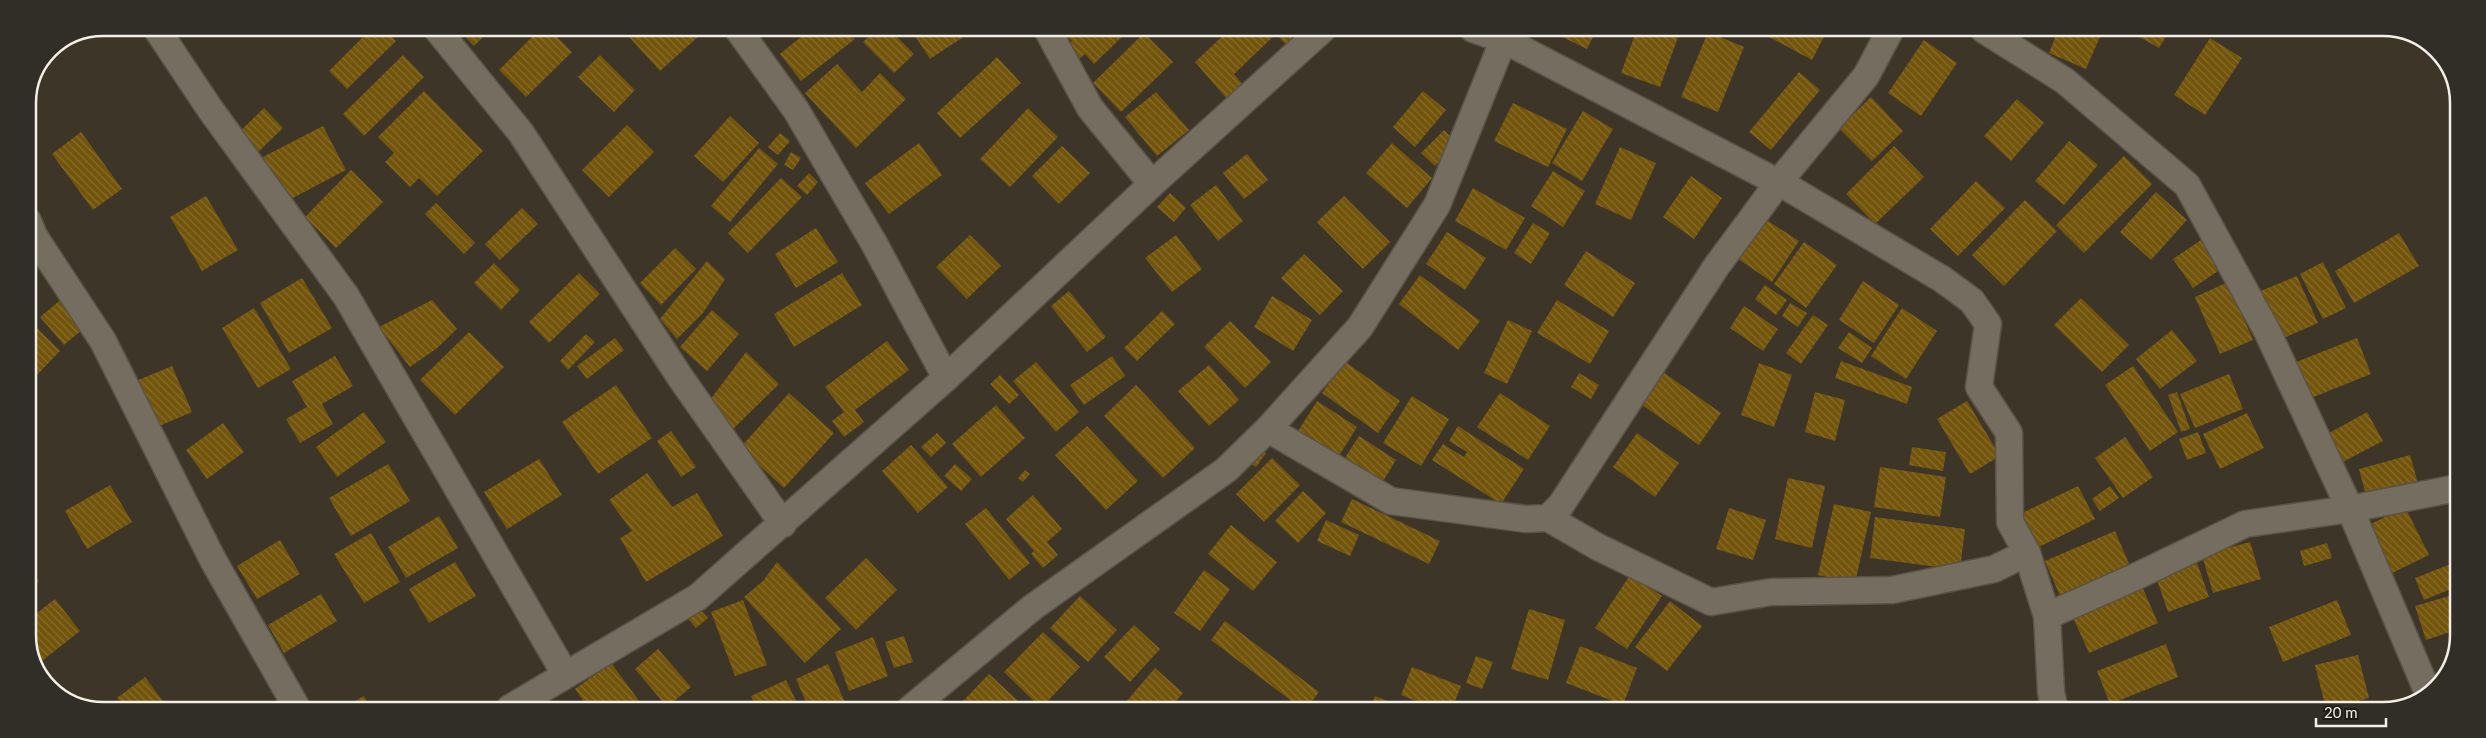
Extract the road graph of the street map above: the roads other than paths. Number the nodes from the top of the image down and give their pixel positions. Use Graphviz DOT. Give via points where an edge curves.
graph roads {
  1 [pos="161,36"];
  2 [pos="442,36"];
  3 [pos="743,36"];
  4 [pos="1051,36"];
  5 [pos="1315,36"];
  6 [pos="1505,36"];
  7 [pos="1510,36"];
  8 [pos="1888,36"];
  9 [pos="1994,36"];
  10 [pos="1778,183"];
  11 [pos="1152,184"];
  12 [pos="36,239"];
  13 [pos="946,378"];
  14 [pos="1268,429"];
  15 [pos="2450,489"];
  16 [pos="2350,509"];
  17 [pos="1548,518"];
  18 [pos="783,524"];
  19 [pos="2027,553"];
  20 [pos="2047,616"];
  21 [pos="565,674"];
  22 [pos="2425,687"];
  23 [pos="294,702"];
  24 [pos="520,702"];
  25 [pos="919,702"];
  26 [pos="2053,702"];
  1 -- 21 [label="street" via="210,109 346,296"];
  2 -- 18 [label="street" via="521,133 680,377"];
  3 -- 13 [label="street" via="801,119 875,245"];
  4 -- 11 [label="street" via="1090,108"];
  5 -- 11 [label="street"];
  6 -- 14 [label="street" via="1437,205 1360,327"];
  7 -- 10 [label="street"];
  8 -- 10 [label="street" via="1866,76"];
  9 -- 16 [label="street" via="2065,81 2187,185 2267,331"];
  10 -- 17 [label="street" via="1716,267 1561,505"];
  10 -- 19 [label="street" via="1942,278 1972,301 1988,324 1980,387 2009,433 2010,522"];
  11 -- 13 [label="street"];
  12 -- 23 [label="street" via="103,341 213,560"];
  13 -- 18 [label="street"];
  14 -- 17 [label="street" via="1391,501 1526,519"];
  14 -- 25 [label="street" via="1226,470 1033,608"];
  15 -- 16 [label="street"];
  16 -- 20 [label="street" via="2245,524 2135,578"];
  16 -- 22 [label="street"];
  17 -- 19 [label="street" via="1598,547 1711,602 1771,592 1892,590 1994,569"];
  18 -- 21 [label="street" via="698,597"];
  19 -- 20 [label="street"];
  20 -- 26 [label="street"];
  21 -- 24 [label="street"];
}
